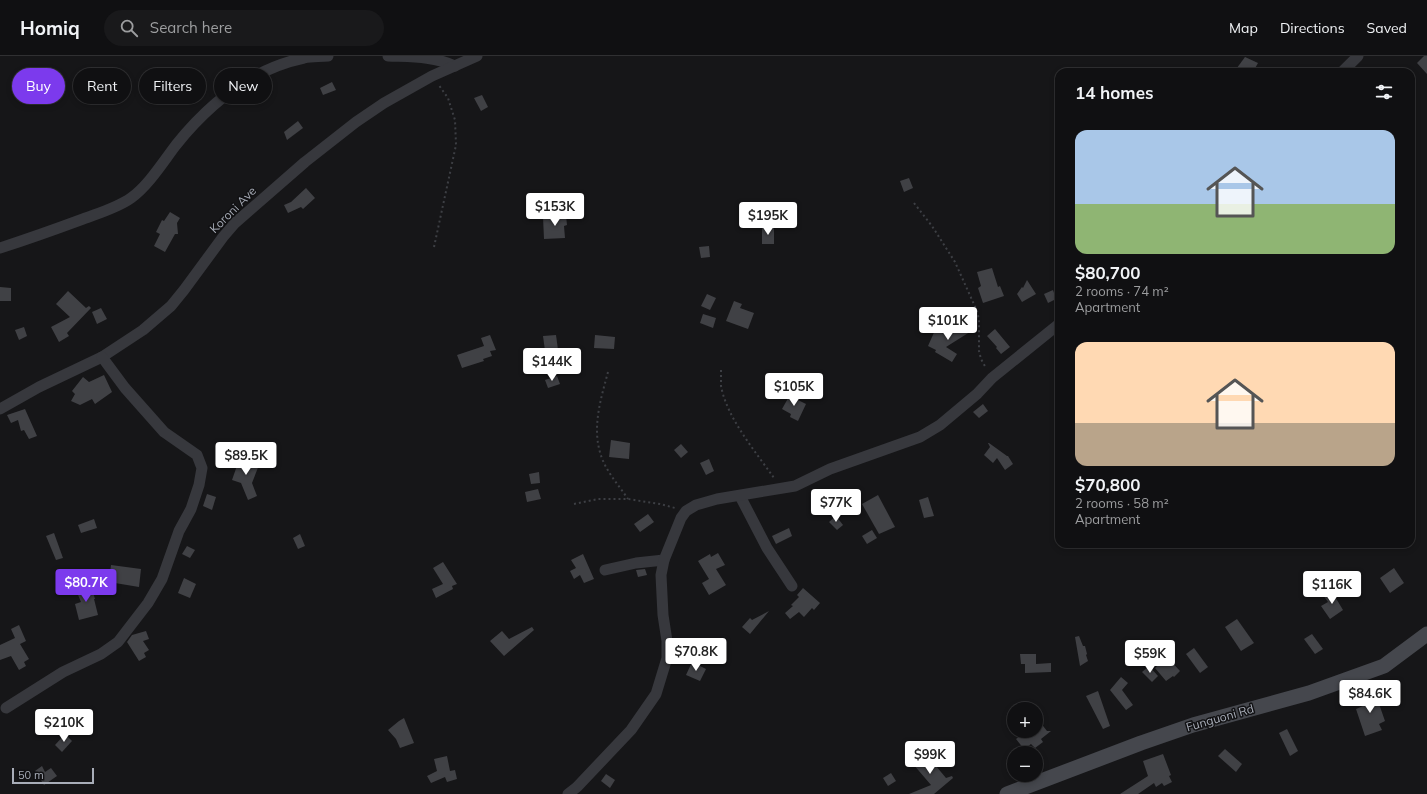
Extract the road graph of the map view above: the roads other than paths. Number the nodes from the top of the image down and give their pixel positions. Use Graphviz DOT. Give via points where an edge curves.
graph roads {
  1 [pos="328,56"];
  2 [pos="388,56"];
  3 [pos="477,56"];
  4 [pos="1358,56"];
  5 [pos="455,66"];
  6 [pos="1346,68"];
  7 [pos="0,248"];
  8 [pos="1055,327"];
  9 [pos="102,357"];
  10 [pos="0,409"];
  11 [pos="740,496"];
  12 [pos="664,560"];
  13 [pos="605,570"];
  14 [pos="792,586"];
  15 [pos="1427,634"];
  16 [pos="6,708"];
  17 [pos="568,794"];
  18 [pos="1008,794"];
  1 -- 7 [label="street" via="305,58 275,67 243,82 200,118 154,174 130,198 115,207"];
  2 -- 5 [label="street" via="432,58"];
  3 -- 5 [label="street, Koroni Ave"];
  4 -- 6 [label="street"];
  5 -- 9 [label="street, Koroni Ave" via="407,90 356,122 272,191 235,223 171,306 143,330"];
  8 -- 11 [label="street" via="992,378 944,422 920,437 830,469 795,486"];
  9 -- 10 [label="street, Koroni Ave"];
  9 -- 16 [label="street" via="125,388 164,432 196,455 202,468 199,485 162,579 148,603 118,642 101,654 63,672"];
  11 -- 12 [label="street" via="718,499 686,511"];
  11 -- 14 [label="street" via="767,548"];
  12 -- 13 [label="street"];
  12 -- 17 [label="street" via="661,587 667,658 656,694 631,730"];
  15 -- 18 [label="street, Funguoni Rd" via="1384,666 1309,693 1193,725"];
}
